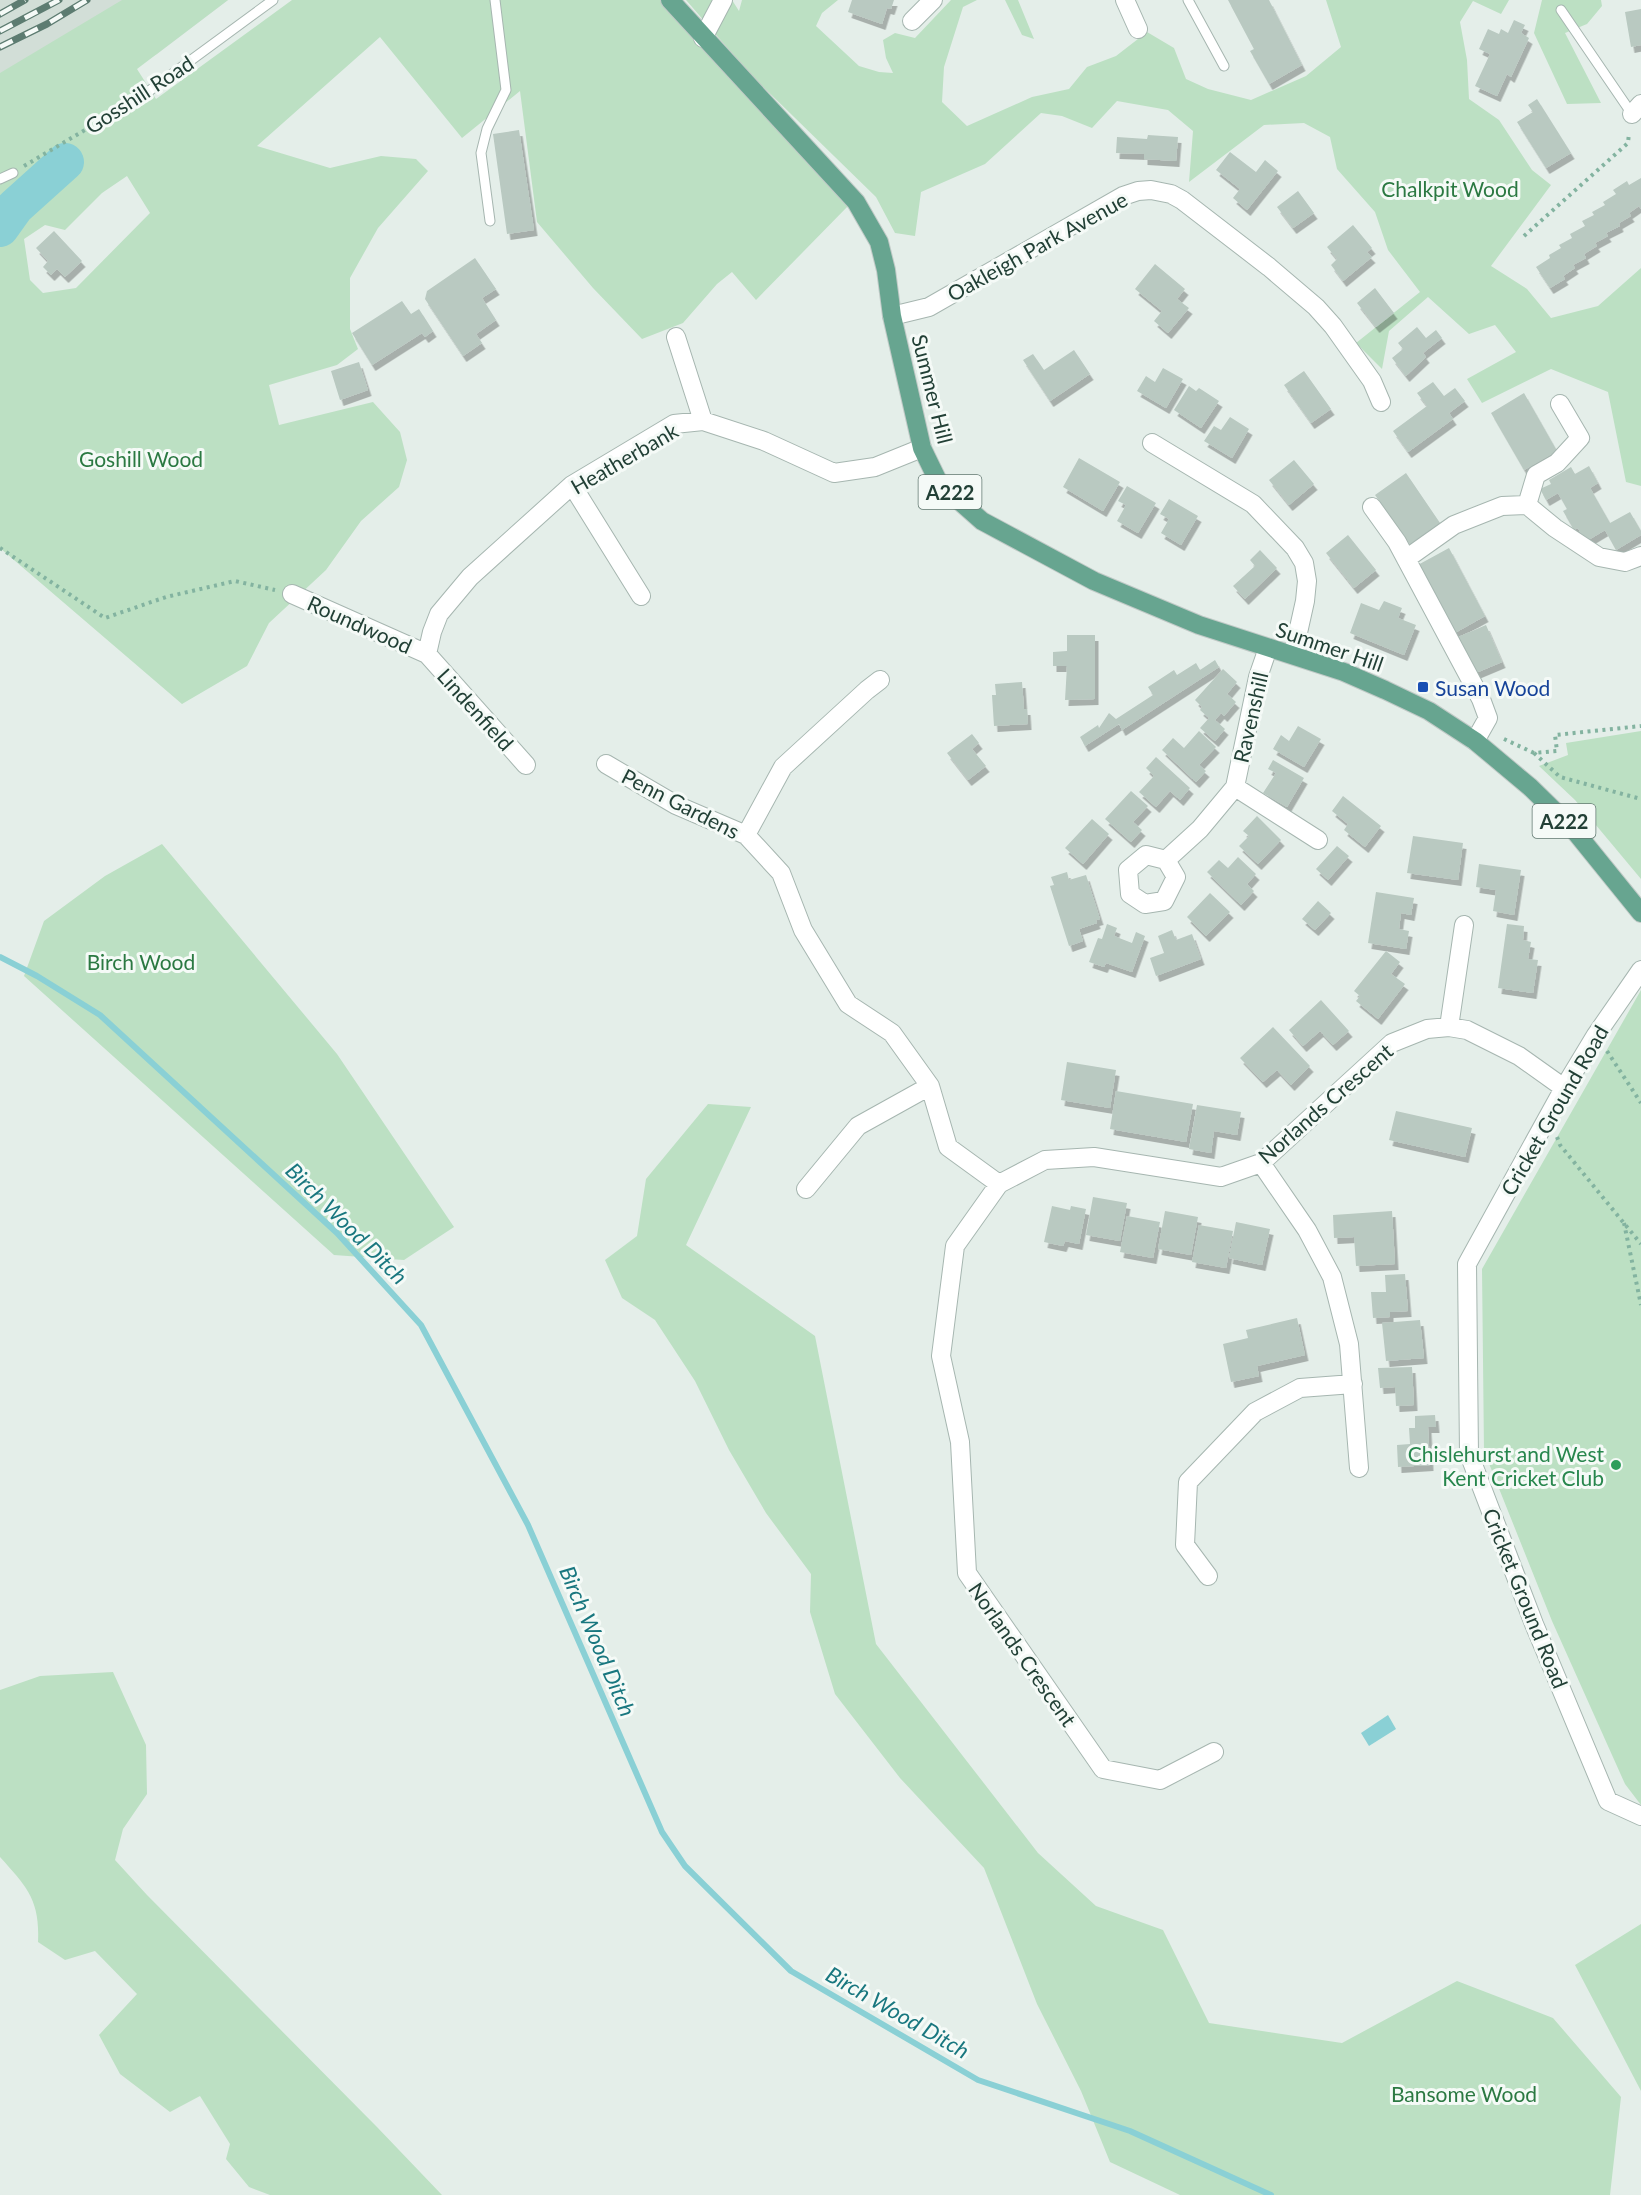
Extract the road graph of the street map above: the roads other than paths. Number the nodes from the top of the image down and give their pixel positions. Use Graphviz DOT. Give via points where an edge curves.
graph roads {
  1 [pos="273,0"];
  2 [pos="495,0"];
  3 [pos="670,0"];
  4 [pos="723,0"];
  5 [pos="933,0"];
  6 [pos="1188,0"];
  7 [pos="1130,2"];
  8 [pos="1561,9"];
  9 [pos="912,21"];
  10 [pos="1138,28"];
  11 [pos="704,38"];
  12 [pos="1224,66"];
  13 [pos="145,94"];
  14 [pos="1636,109"];
  15 [pos="13,173"];
  16 [pos="0,179"];
  17 [pos="490,221"];
  18 [pos="892,316"];
  19 [pos="676,337"];
  20 [pos="1381,402"];
  21 [pos="1560,404"];
  22 [pos="703,421"];
  23 [pos="1152,443"];
  24 [pos="922,448"];
  25 [pos="572,485"];
  26 [pos="1527,504"];
  27 [pos="1372,507"];
  28 [pos="1641,556"];
  29 [pos="1406,559"];
  30 [pos="292,594"];
  31 [pos="641,596"];
  32 [pos="1268,648"];
  33 [pos="427,654"];
  34 [pos="1293,655"];
  35 [pos="880,680"];
  36 [pos="1475,741"];
  37 [pos="606,764"];
  38 [pos="525,765"];
  39 [pos="1235,787"];
  40 [pos="746,835"];
  41 [pos="1318,840"];
  42 [pos="1166,860"];
  43 [pos="1641,913"];
  44 [pos="1464,925"];
  45 [pos="1641,970"];
  46 [pos="1449,1027"];
  47 [pos="930,1086"];
  48 [pos="1564,1088"];
  49 [pos="1261,1163"];
  50 [pos="999,1184"];
  51 [pos="806,1189"];
  52 [pos="1353,1384"];
  53 [pos="1359,1468"];
  54 [pos="1208,1576"];
  55 [pos="1214,1752"];
  56 [pos="1641,1816"];
  1 -- 13 [label="lane, Gosshill Road"];
  2 -- 17 [label="lane" via="506,90 487,129 481,153"];
  3 -- 11 [label="main road, Summer Hill / A222"];
  4 -- 11 [label="street"];
  5 -- 9 [label="street"];
  6 -- 12 [label="lane"];
  7 -- 10 [label="street"];
  8 -- 14 [label="lane"];
  11 -- 18 [label="main road, Summer Hill / A222" via="856,202 879,242"];
  15 -- 16 [label="lane"];
  18 -- 20 [label="street, Oakleigh Park Avenue" via="929,306 1123,196 1138,191 1163,191 1182,200 1316,307 1372,381"];
  18 -- 24 [label="main road, Summer Hill / A222"];
  19 -- 22 [label="street"];
  21 -- 26 [label="street" via="1580,438 1557,463 1536,475"];
  22 -- 24 [label="street, Heatherbank" via="765,441 834,472 875,468"];
  22 -- 25 [label="street, Heatherbank" via="674,424"];
  23 -- 34 [label="street" via="1253,504 1295,548 1304,563 1307,581"];
  24 -- 32 [label="main road, Summer Hill / A222" via="939,483 982,521 1094,581 1198,625"];
  25 -- 31 [label="street"];
  25 -- 33 [label="street, Heatherbank" via="470,577 439,614"];
  26 -- 28 [label="street" via="1599,557 1625,562"];
  26 -- 29 [label="street" via="1503,506 1454,525"];
  27 -- 29 [label="street"];
  29 -- 36 [label="street" via="1481,699 1488,718"];
  30 -- 33 [label="street, Roundwood"];
  32 -- 34 [label="main road, Summer Hill / A222"];
  32 -- 39 [label="street, Ravenshill" via="1258,677"];
  33 -- 38 [label="street, Lindenfield"];
  34 -- 36 [label="main road, Summer Hill / A222" via="1386,690 1429,711"];
  35 -- 40 [label="street" via="783,767"];
  36 -- 43 [label="main road, A222" via="1573,829"];
  37 -- 40 [label="street, Penn Gardens" via="676,805"];
  39 -- 41 [label="street, Ravenshill"];
  39 -- 42 [label="street, Ravenshill" via="1200,829"];
  40 -- 47 [label="street, Penn Gardens" via="781,873 803,930 848,1004 892,1034"];
  44 -- 46 [label="street"];
  45 -- 48 [label="street, Cricket Ground Road"];
  46 -- 48 [label="street, Norlands Crescent" via="1467,1030 1519,1056"];
  46 -- 49 [label="street, Norlands Crescent" via="1427,1029 1392,1043"];
  47 -- 50 [label="street, Penn Gardens" via="948,1147"];
  47 -- 51 [label="street" via="858,1126"];
  48 -- 56 [label="street, Cricket Ground Road" via="1467,1264 1469,1454 1608,1801"];
  49 -- 50 [label="street, Norlands Crescent" via="1221,1178 1094,1157 1045,1160"];
  49 -- 52 [label="street" via="1307,1230 1332,1277 1349,1344"];
  50 -- 55 [label="street, Norlands Crescent" via="955,1246 941,1356 960,1443 968,1573 1103,1769 1160,1780"];
  52 -- 53 [label="street"];
  52 -- 54 [label="street" via="1300,1388 1255,1412 1188,1482 1185,1545"];
}
